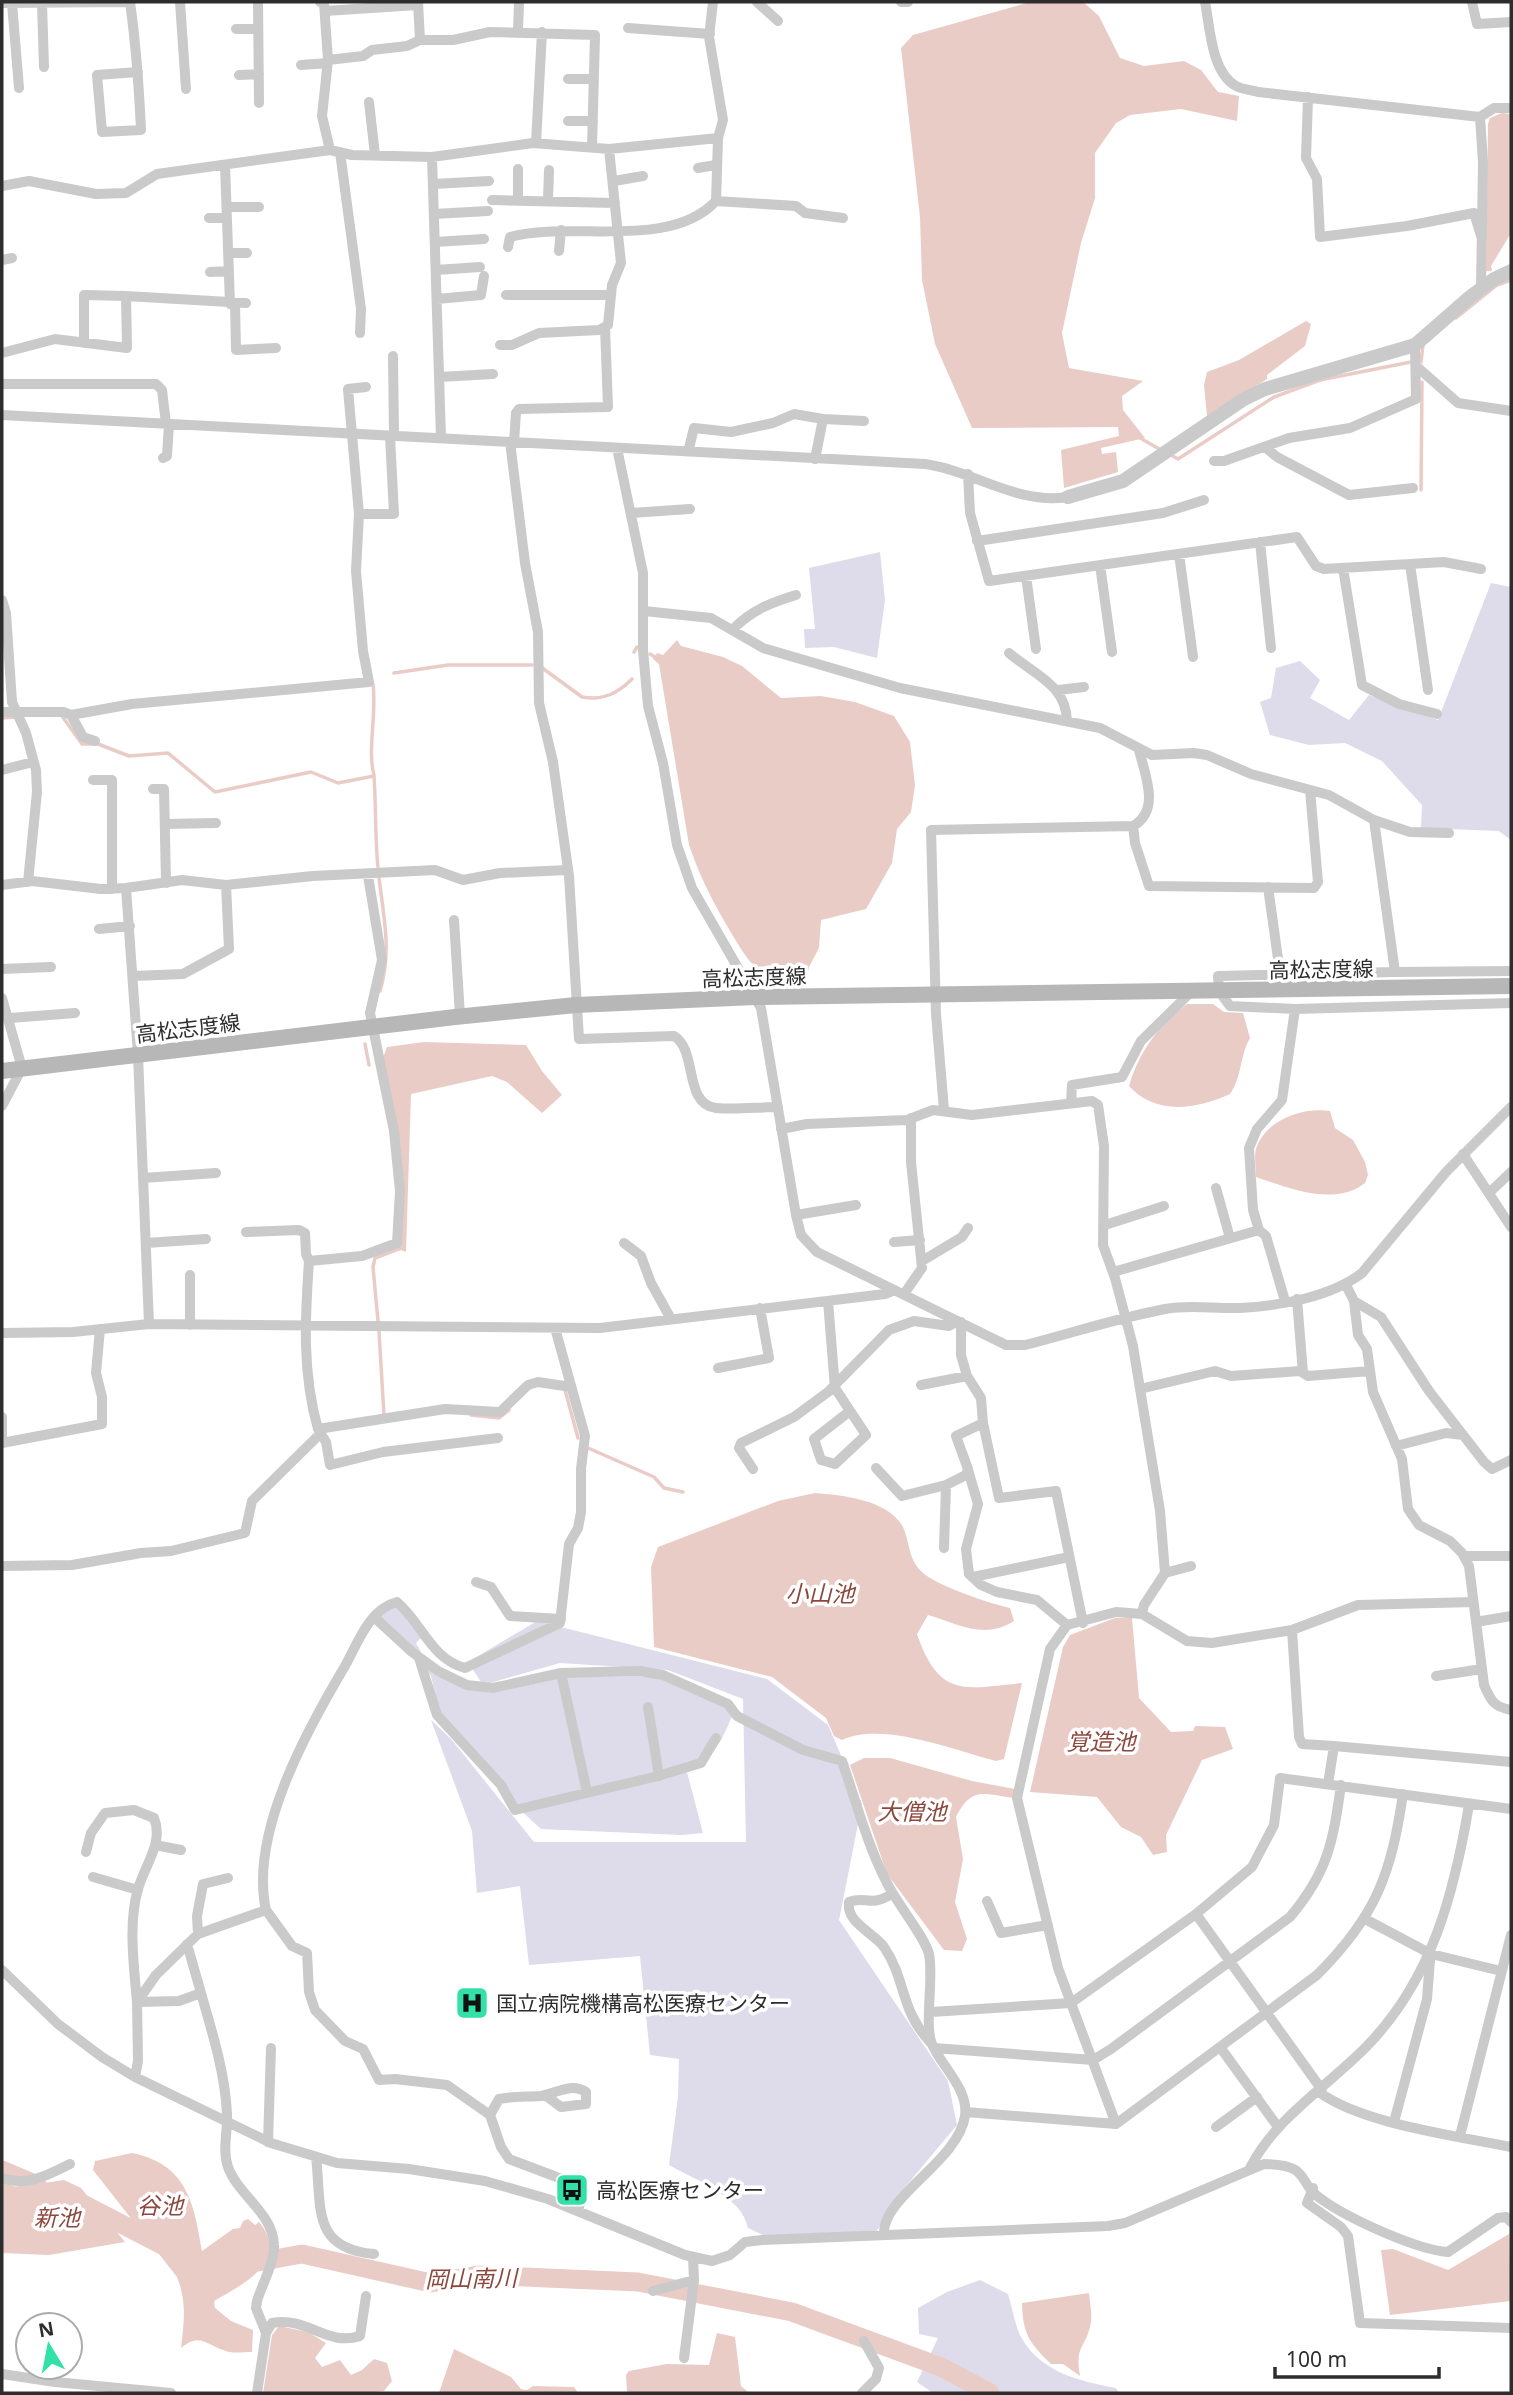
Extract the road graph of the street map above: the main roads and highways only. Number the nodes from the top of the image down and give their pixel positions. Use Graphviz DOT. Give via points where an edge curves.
graph roads {
  1 [pos="1511,986"];
  2 [pos="2,1071"];
  1 -- 2 [label="main road, 高松志度線" via="755,997 576,1006"];
}
